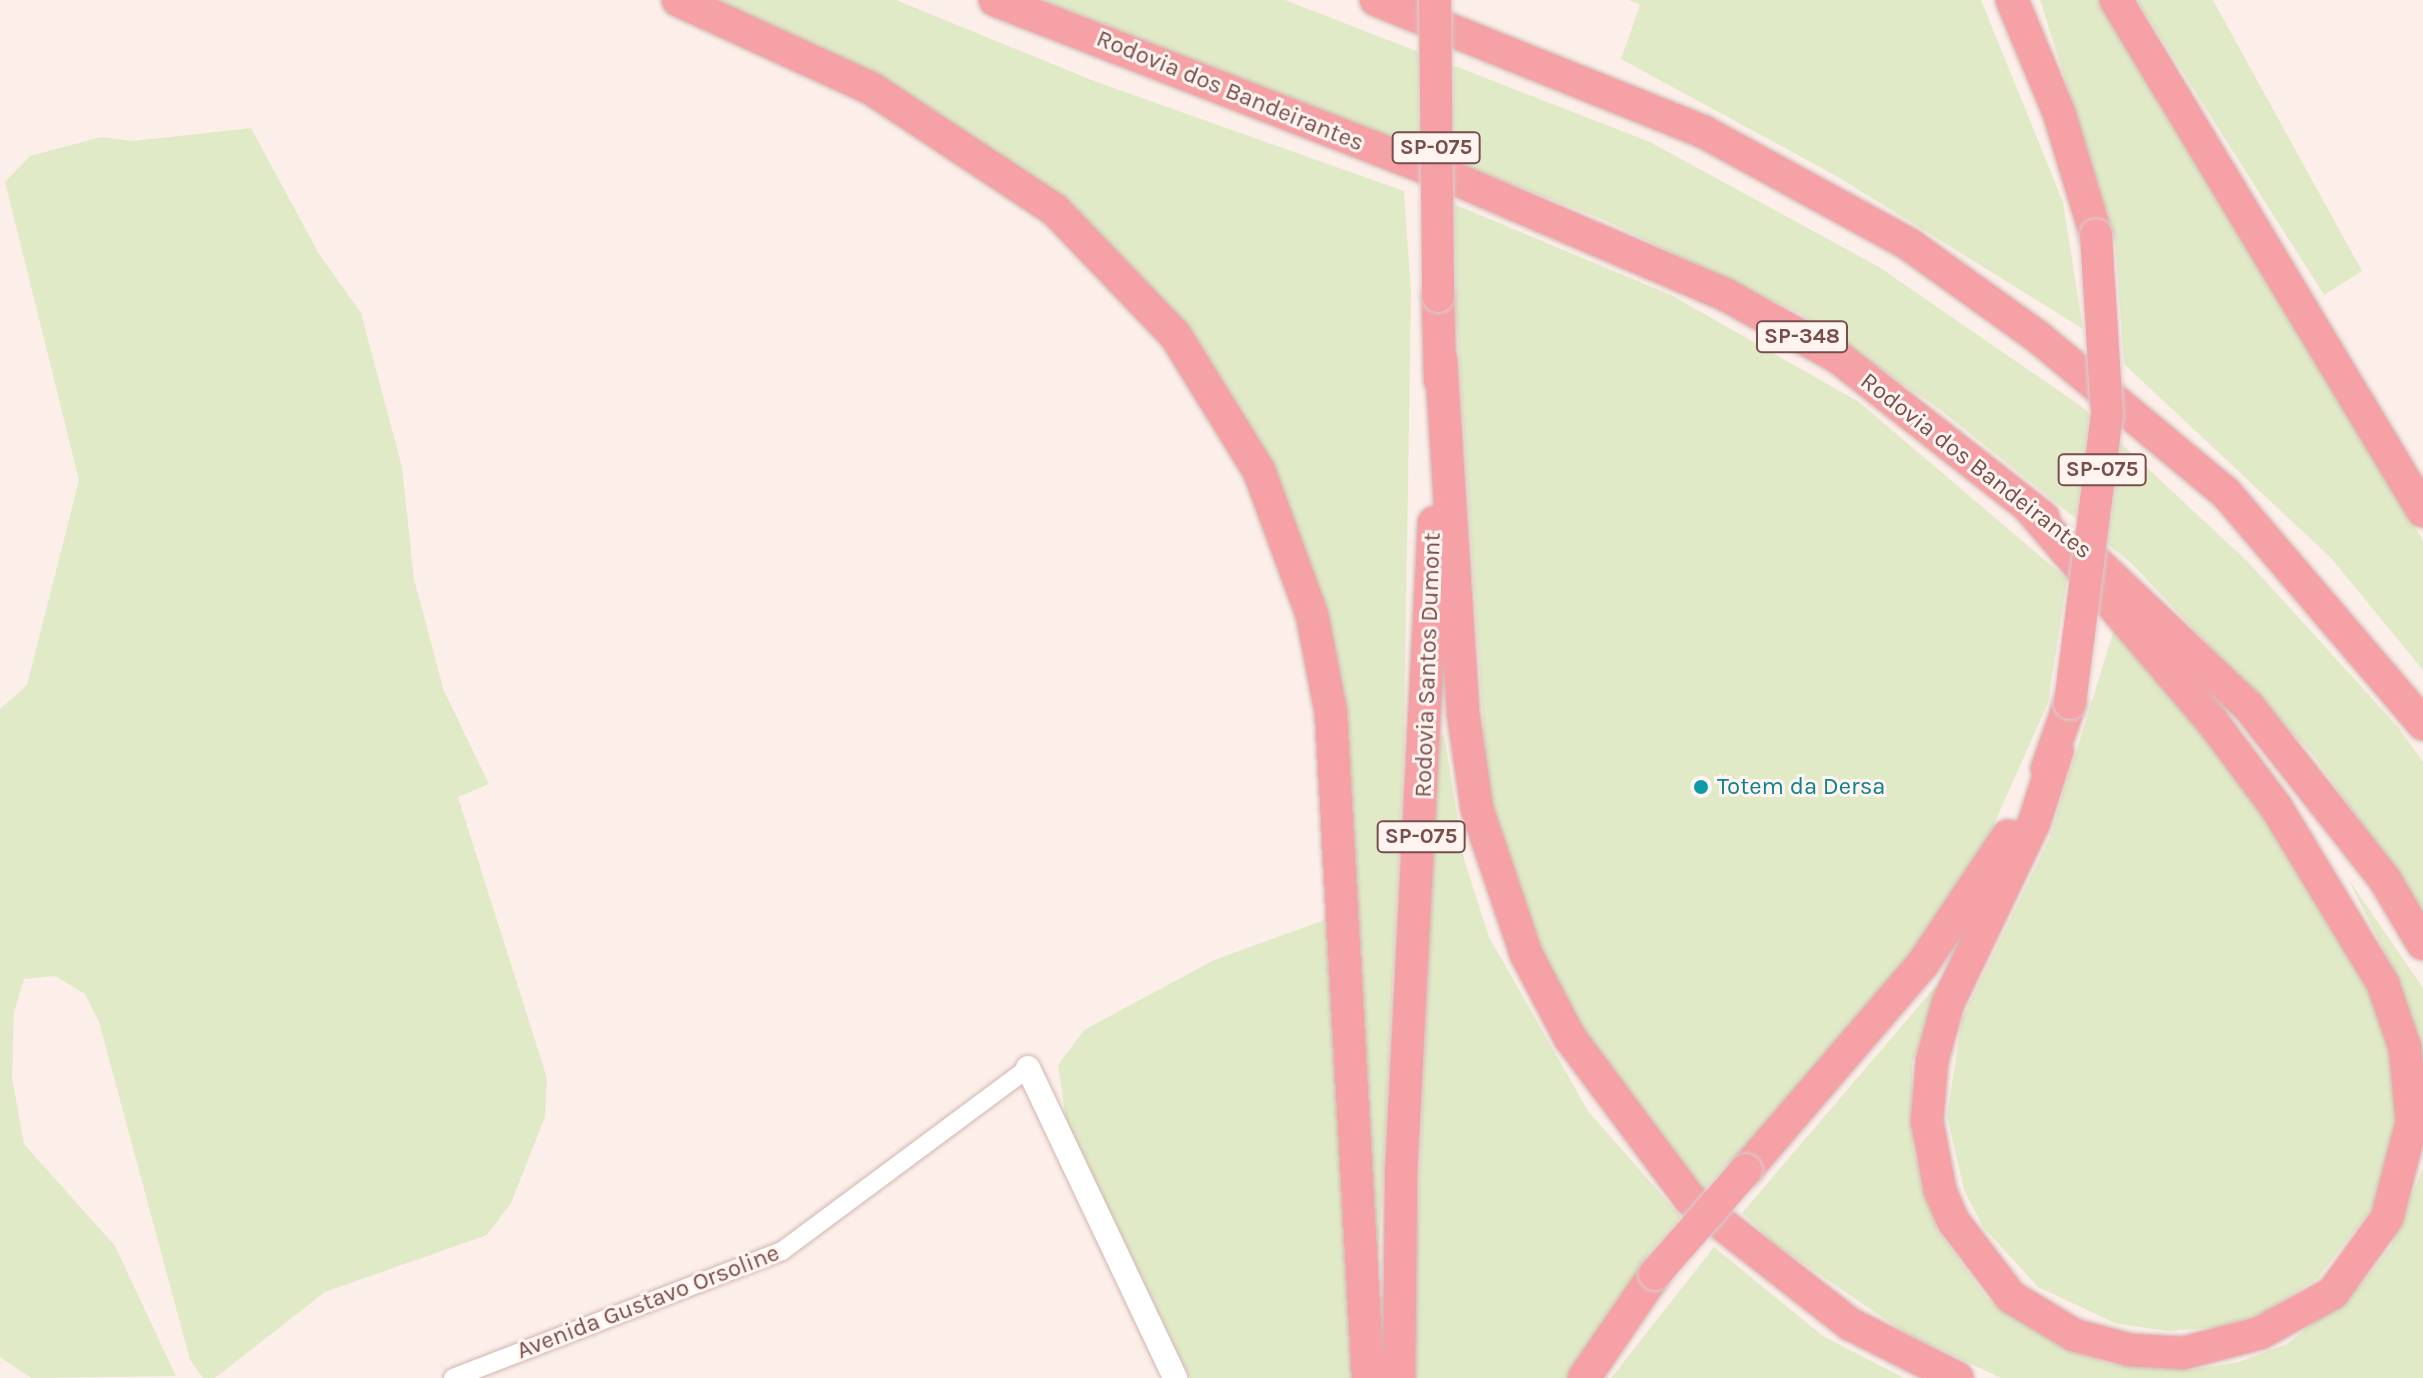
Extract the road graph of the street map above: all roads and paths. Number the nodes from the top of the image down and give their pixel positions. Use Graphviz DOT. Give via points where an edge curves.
graph roads {
  1 [pos="678,0"];
  2 [pos="995,0"];
  3 [pos="1376,0"];
  4 [pos="1435,0"];
  5 [pos="2116,0"];
  6 [pos="2013,4"];
  7 [pos="1441,360"];
  8 [pos="2028,506"];
  9 [pos="2423,511"];
  10 [pos="2423,724"];
  11 [pos="2057,751"];
  12 [pos="2423,944"];
  13 [pos="1028,1068"];
  14 [pos="453,1378"];
  15 [pos="1175,1378"];
  16 [pos="1368,1378"];
  17 [pos="1399,1378"];
  18 [pos="1584,1378"];
  19 [pos="1957,1378"];
  1 -- 16 [label="highway" via="872,89 949,134 1055,210 1175,335 1259,471 1304,588 1331,713"];
  2 -- 8 [label="highway, Rodovia dos Bandeirantes / SP-348" via="1465,183 1726,295 1838,357"];
  3 -- 10 [label="highway" via="1704,132 1910,245 2050,346 2226,493"];
  4 -- 7 [label="highway, Rodovia Santos Dumont / SP-075, bridge"];
  5 -- 9 [label="highway"];
  6 -- 11 [label="highway, SP-075, bridge" via="2059,113 2096,235 2107,414 2070,703"];
  7 -- 17 [label="highway, Rodovia Santos Dumont / SP-075" via="1400,1189"];
  7 -- 19 [label="highway" via="1473,782 1498,888 1526,954 1570,1038 1690,1199 1850,1324"];
  8 -- 11 [label="highway" via="2211,720 2276,807 2383,984 2405,1048 2412,1122 2387,1218 2333,1293 2260,1333 2183,1353 2130,1350 2074,1335 2011,1297 1953,1221 1940,1190 1927,1121 1932,1061 1948,1003 2034,823"];
  8 -- 12 [label="highway, Rodovia dos Bandeirantes / SP-348" via="2149,605 2249,707 2385,880"];
  11 -- 18 [label="highway, SP-075, bridge" via="1972,897 1922,965 1655,1274"];
  13 -- 14 [label="street, Avenida Gustavo Orsoline" via="782,1251"];
  13 -- 15 [label="street"];
}
